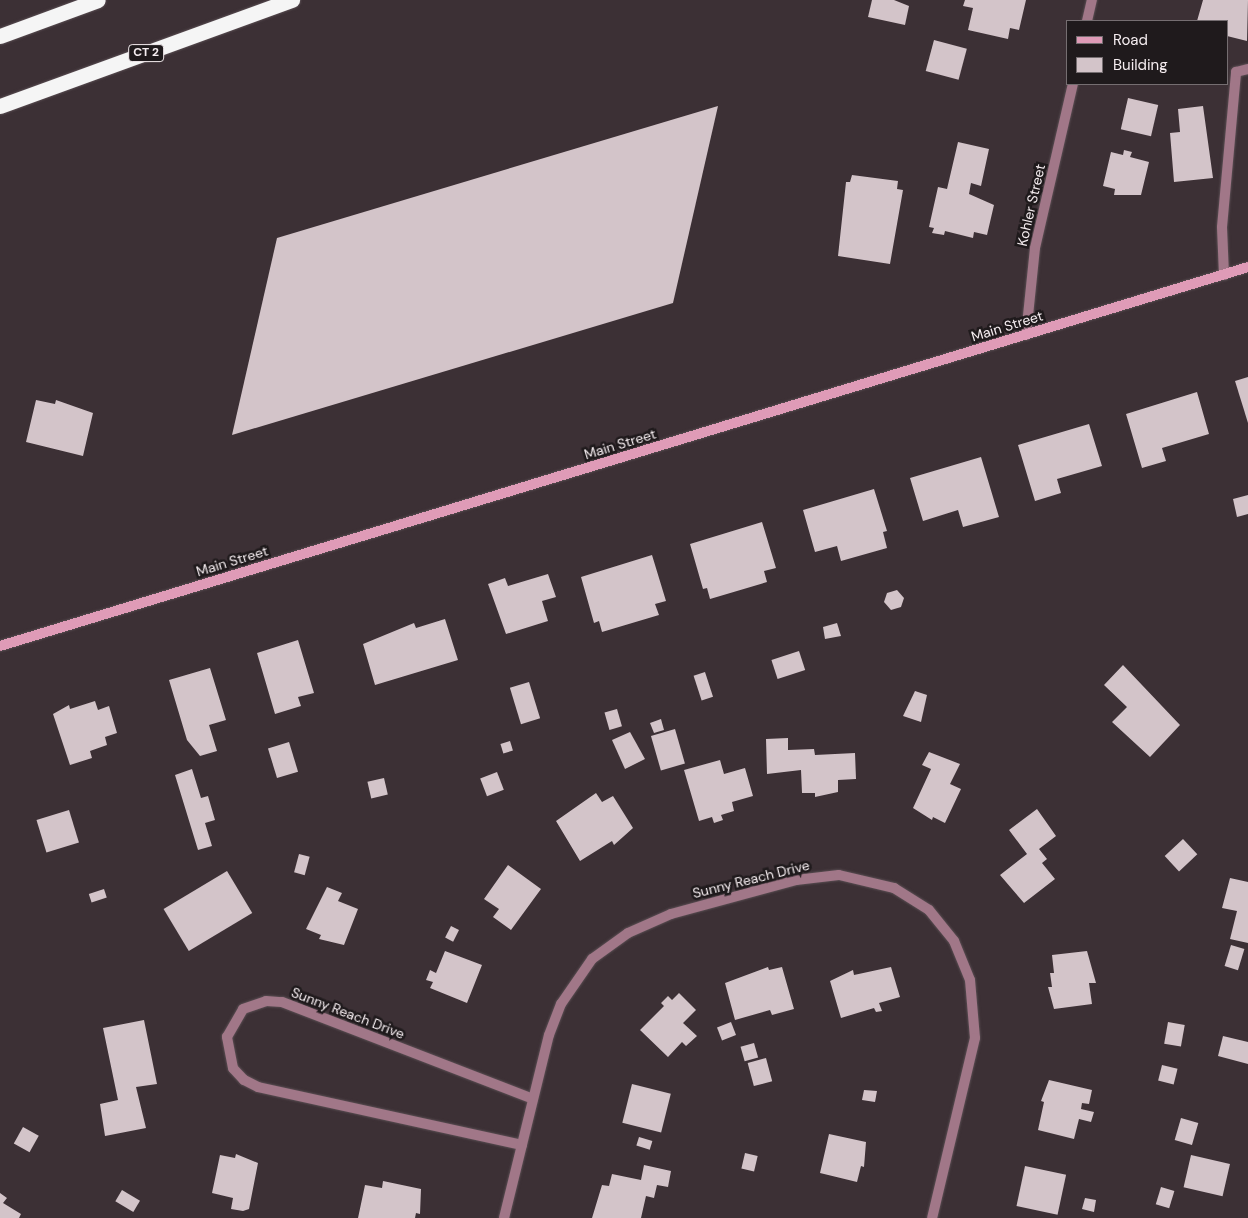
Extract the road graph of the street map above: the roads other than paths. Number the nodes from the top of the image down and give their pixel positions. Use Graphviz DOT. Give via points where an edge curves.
graph roads {
  1 [pos="98,0"];
  2 [pos="292,0"];
  3 [pos="1092,0"];
  4 [pos="1087,20"];
  5 [pos="0,36"];
  6 [pos="1248,70"];
  7 [pos="1073,85"];
  8 [pos="0,106"];
  9 [pos="1248,267"];
  10 [pos="1224,275"];
  11 [pos="1026,334"];
  12 [pos="0,646"];
  13 [pos="533,1099"];
  14 [pos="522,1145"];
  15 [pos="504,1218"];
  16 [pos="932,1218"];
  1 -- 5 [label="highway"];
  2 -- 8 [label="highway, CT 2"];
  3 -- 4 [label="street"];
  6 -- 10 [label="street" via="1236,72 1222,227"];
  7 -- 11 [label="street, Kohler Street" via="1035,248"];
  9 -- 10 [label="main road, Main Street"];
  10 -- 11 [label="main road, Main Street"];
  11 -- 12 [label="main road, Main Street"];
  13 -- 14 [label="street, Sunny Reach Drive"];
  13 -- 14 [label="street, Sunny Reach Drive" via="282,1002 266,1001 243,1009 227,1037 233,1068 244,1080 258,1087"];
  13 -- 16 [label="street, Sunny Reach Drive" via="561,1004 580,973 614,942 672,914 796,880 839,875 875,881 919,902 945,928 962,957 974,996 973,1048"];
  14 -- 15 [label="street, Sunny Reach Drive"];
}
